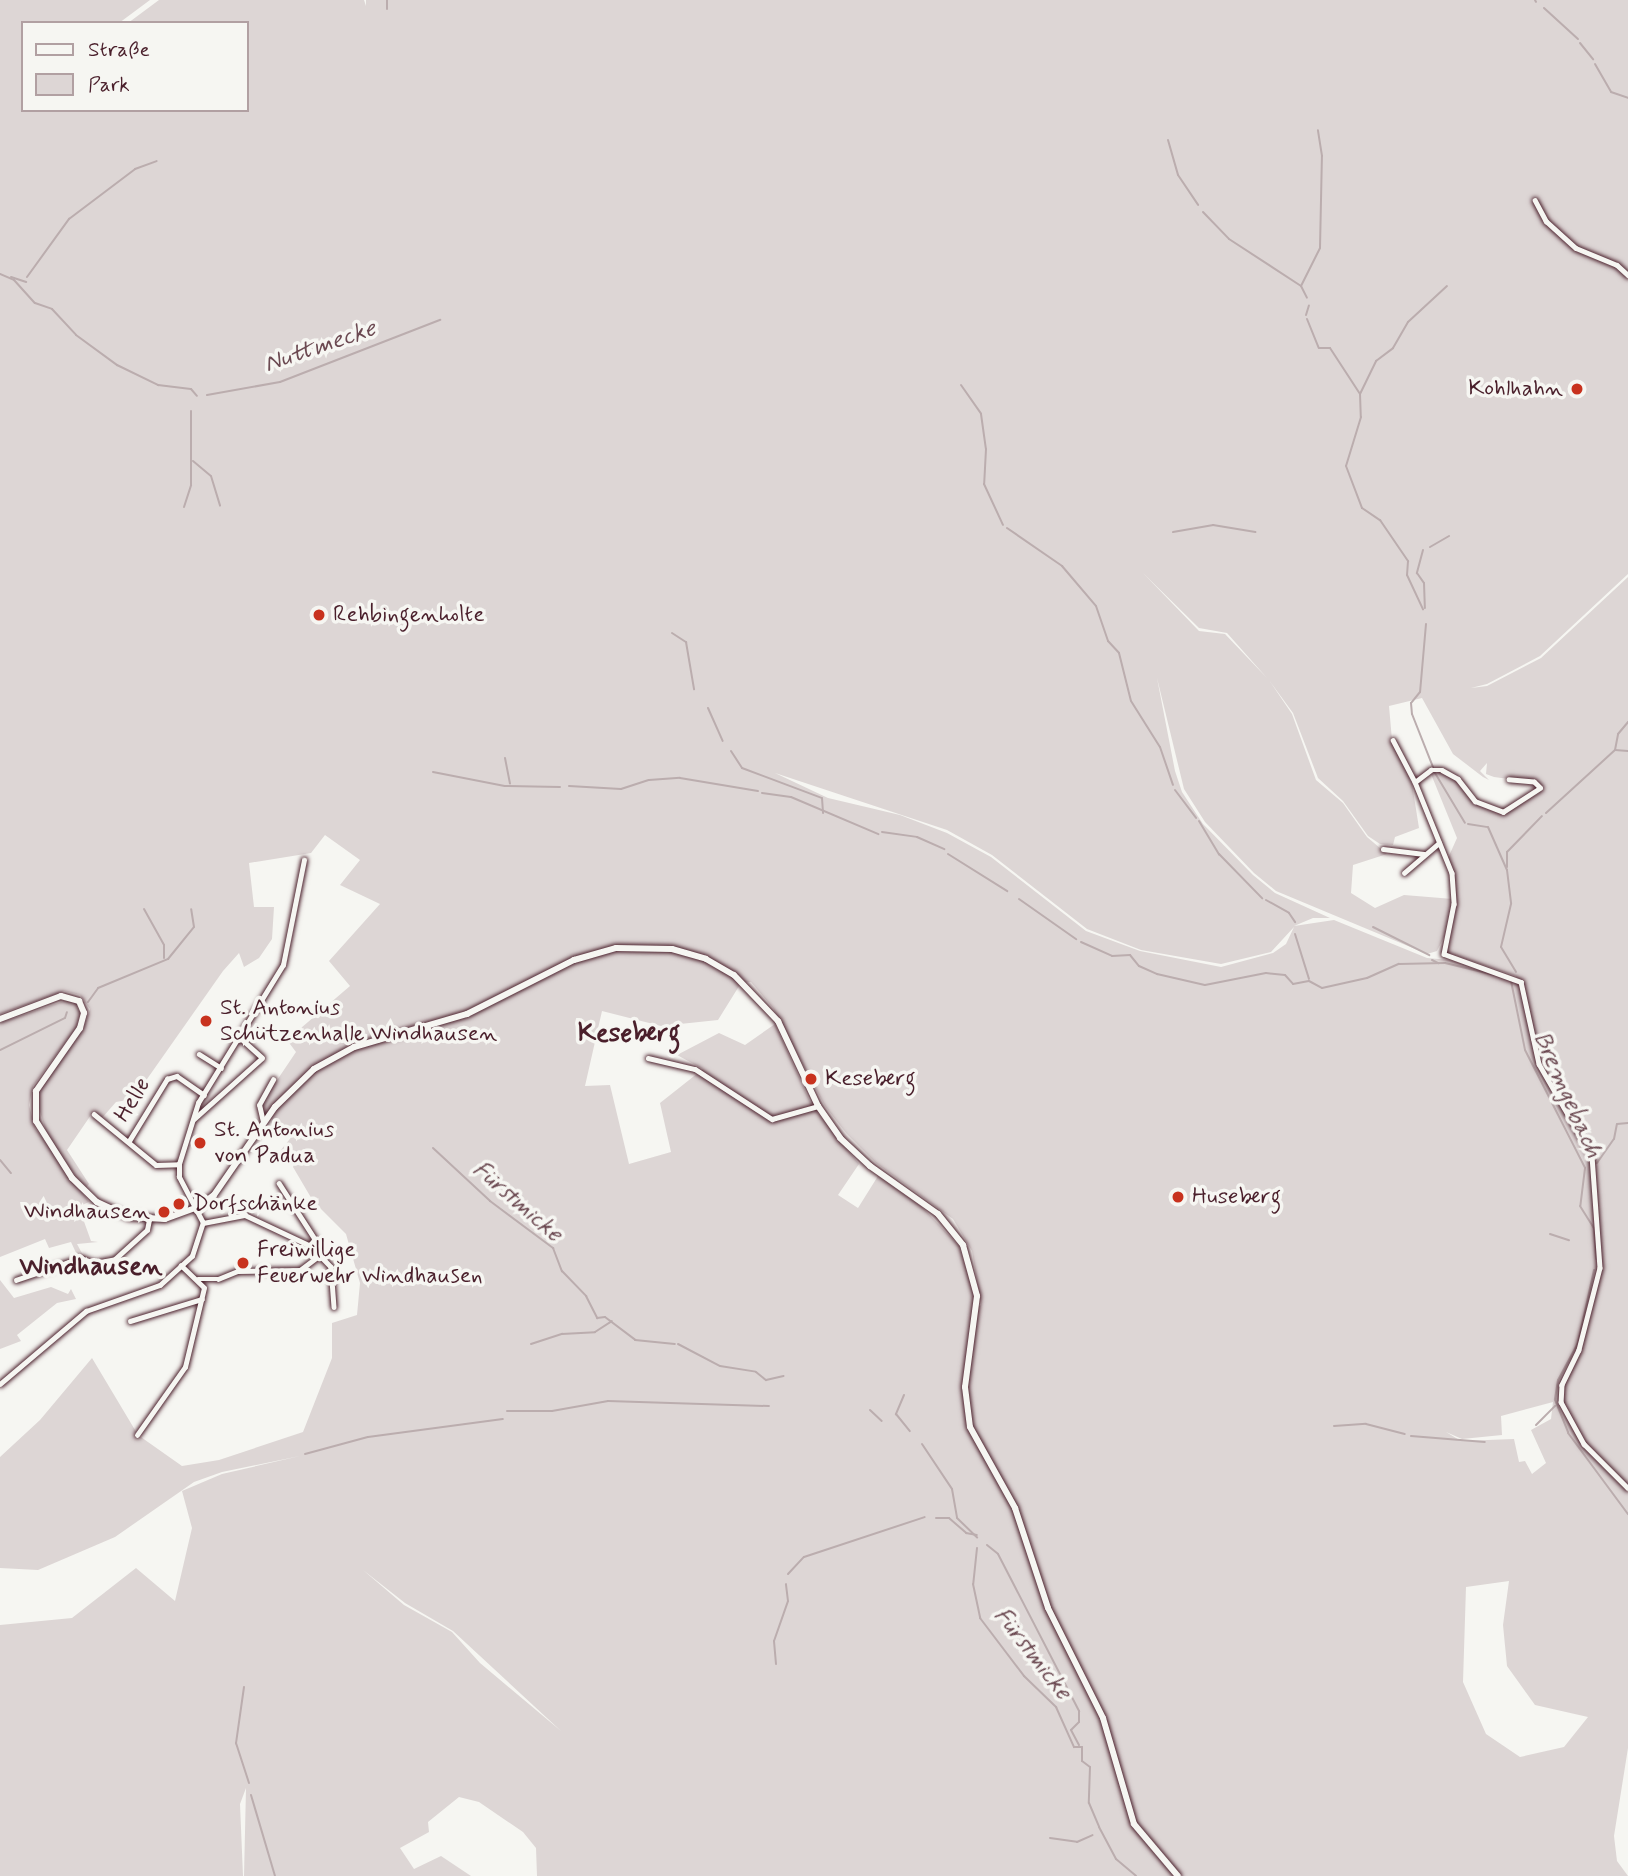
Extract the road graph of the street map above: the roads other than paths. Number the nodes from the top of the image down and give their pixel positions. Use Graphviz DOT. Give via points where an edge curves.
graph roads {
  1 [pos="1535,200"];
  2 [pos="1628,275"];
  3 [pos="1393,740"];
  4 [pos="1508,780"];
  5 [pos="1415,782"];
  6 [pos="1439,843"];
  7 [pos="1383,849"];
  8 [pos="1424,854"];
  9 [pos="304,860"];
  10 [pos="1404,873"];
  11 [pos="0,1019"];
  12 [pos="239,1037"];
  13 [pos="199,1054"];
  14 [pos="648,1058"];
  15 [pos="221,1068"];
  16 [pos="273,1080"];
  17 [pos="204,1095"];
  18 [pos="818,1106"];
  19 [pos="94,1114"];
  20 [pos="193,1119"];
  21 [pos="263,1122"];
  22 [pos="129,1141"];
  23 [pos="179,1164"];
  24 [pos="279,1183"];
  25 [pos="198,1207"];
  26 [pos="149,1220"];
  27 [pos="203,1223"];
  28 [pos="311,1246"];
  29 [pos="321,1254"];
  30 [pos="181,1266"];
  31 [pos="198,1279"];
  32 [pos="16,1280"];
  33 [pos="203,1298"];
  34 [pos="334,1307"];
  35 [pos="130,1321"];
  36 [pos="0,1384"];
  37 [pos="137,1435"];
  38 [pos="1628,1488"];
  39 [pos="1178,1876"];
  1 -- 2 [label="street" via="1546,221 1576,247 1617,265"];
  3 -- 5 [label="street"];
  4 -- 5 [label="street" via="1534,782 1540,788 1503,812 1475,801 1458,779 1442,769 1431,770"];
  5 -- 6 [label="street"];
  6 -- 8 [label="street"];
  6 -- 38 [label="street" via="1453,884 1454,904 1444,954 1522,984 1539,1064 1592,1156 1600,1268 1579,1350 1562,1385 1561,1402 1584,1444"];
  7 -- 8 [label="street"];
  8 -- 10 [label="street" via="1416,867"];
  9 -- 12 [label="street" via="287,954"];
  11 -- 26 [label="main road" via="61,996 79,1001 84,1013 80,1028 36,1091 36,1121 87,1194 116,1213"];
  12 -- 15 [label="street"];
  12 -- 20 [label="street" via="262,1058"];
  13 -- 15 [label="street"];
  14 -- 18 [label="street" via="695,1069 772,1119"];
  15 -- 17 [label="street"];
  16 -- 21 [label="street" via="259,1105"];
  17 -- 20 [label="street"];
  17 -- 22 [label="street, Helle" via="177,1076 167,1079"];
  18 -- 21 [label="main road" via="778,1021 749,987 696,956 628,947 574,960 467,1014 354,1047 314,1069"];
  18 -- 39 [label="main road" via="854,1153 927,1204 963,1245 977,1296 966,1379 970,1427 1015,1508 1048,1608 1103,1718 1134,1824"];
  19 -- 22 [label="street, Helle"];
  20 -- 23 [label="street"];
  21 -- 25 [label="main road" via="222,1188"];
  22 -- 23 [label="street, Helle" via="156,1165"];
  23 -- 25 [label="street" via="179,1177"];
  24 -- 28 [label="street" via="315,1239"];
  25 -- 26 [label="main road"];
  25 -- 27 [label="street"];
  26 -- 32 [label="street" via="147,1230 115,1259 95,1263 81,1258"];
  27 -- 28 [label="street" via="245,1214"];
  27 -- 30 [label="street" via="201,1241"];
  28 -- 29 [label="street"];
  29 -- 31 [label="street" via="300,1270 238,1271 218,1279"];
  29 -- 34 [label="street" via="335,1279"];
  30 -- 31 [label="street"];
  30 -- 36 [label="street" via="160,1285 86,1311"];
  31 -- 33 [label="street"];
  33 -- 35 [label="street"];
  33 -- 37 [label="street" via="185,1367"];
}
